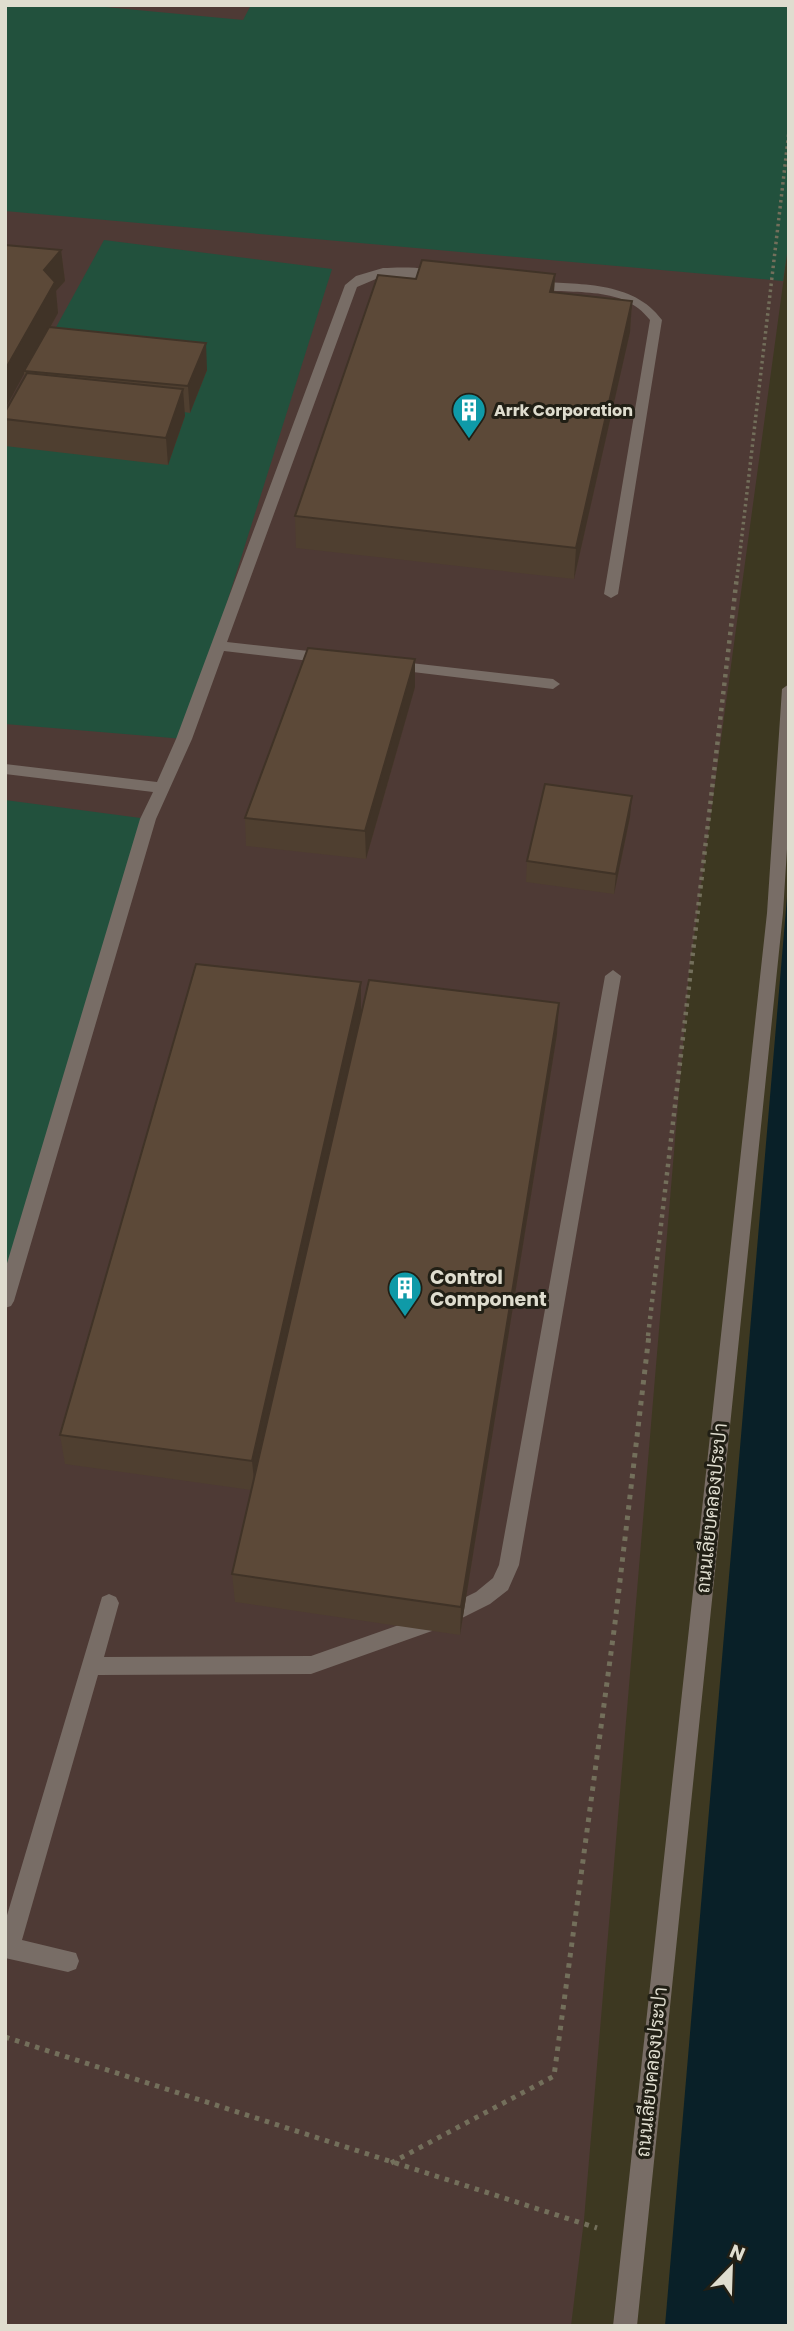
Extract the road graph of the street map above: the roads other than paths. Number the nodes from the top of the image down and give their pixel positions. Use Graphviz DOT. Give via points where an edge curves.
graph roads {
  1 [pos="452,277"];
  2 [pos="521,284"];
  3 [pos="611,594"];
  4 [pos="219,646"];
  5 [pos="339,660"];
  6 [pos="379,664"];
  7 [pos="553,684"];
  8 [pos="789,689"];
  9 [pos="5,769"];
  10 [pos="163,788"];
  11 [pos="613,976"];
  12 [pos="5,1301"];
  13 [pos="109,1603"];
  14 [pos="91,1666"];
  15 [pos="7,1947"];
  16 [pos="68,1961"];
  17 [pos="625,2326"];
  1 -- 4 [label="street" via="383,271 363,275 351,285"];
  2 -- 3 [label="street" via="618,293 640,300 656,320"];
  4 -- 5 [label="street"];
  4 -- 10 [label="street"];
  6 -- 7 [label="street"];
  8 -- 17 [label="street, ถนนเลียบคลองประปา" via="775,913"];
  9 -- 10 [label="street"];
  10 -- 12 [label="street" via="148,819"];
  11 -- 14 [label="street" via="509,1565 501,1584 439,1620 311,1665"];
  13 -- 14 [label="street"];
  14 -- 15 [label="street"];
  15 -- 16 [label="street"];
}
